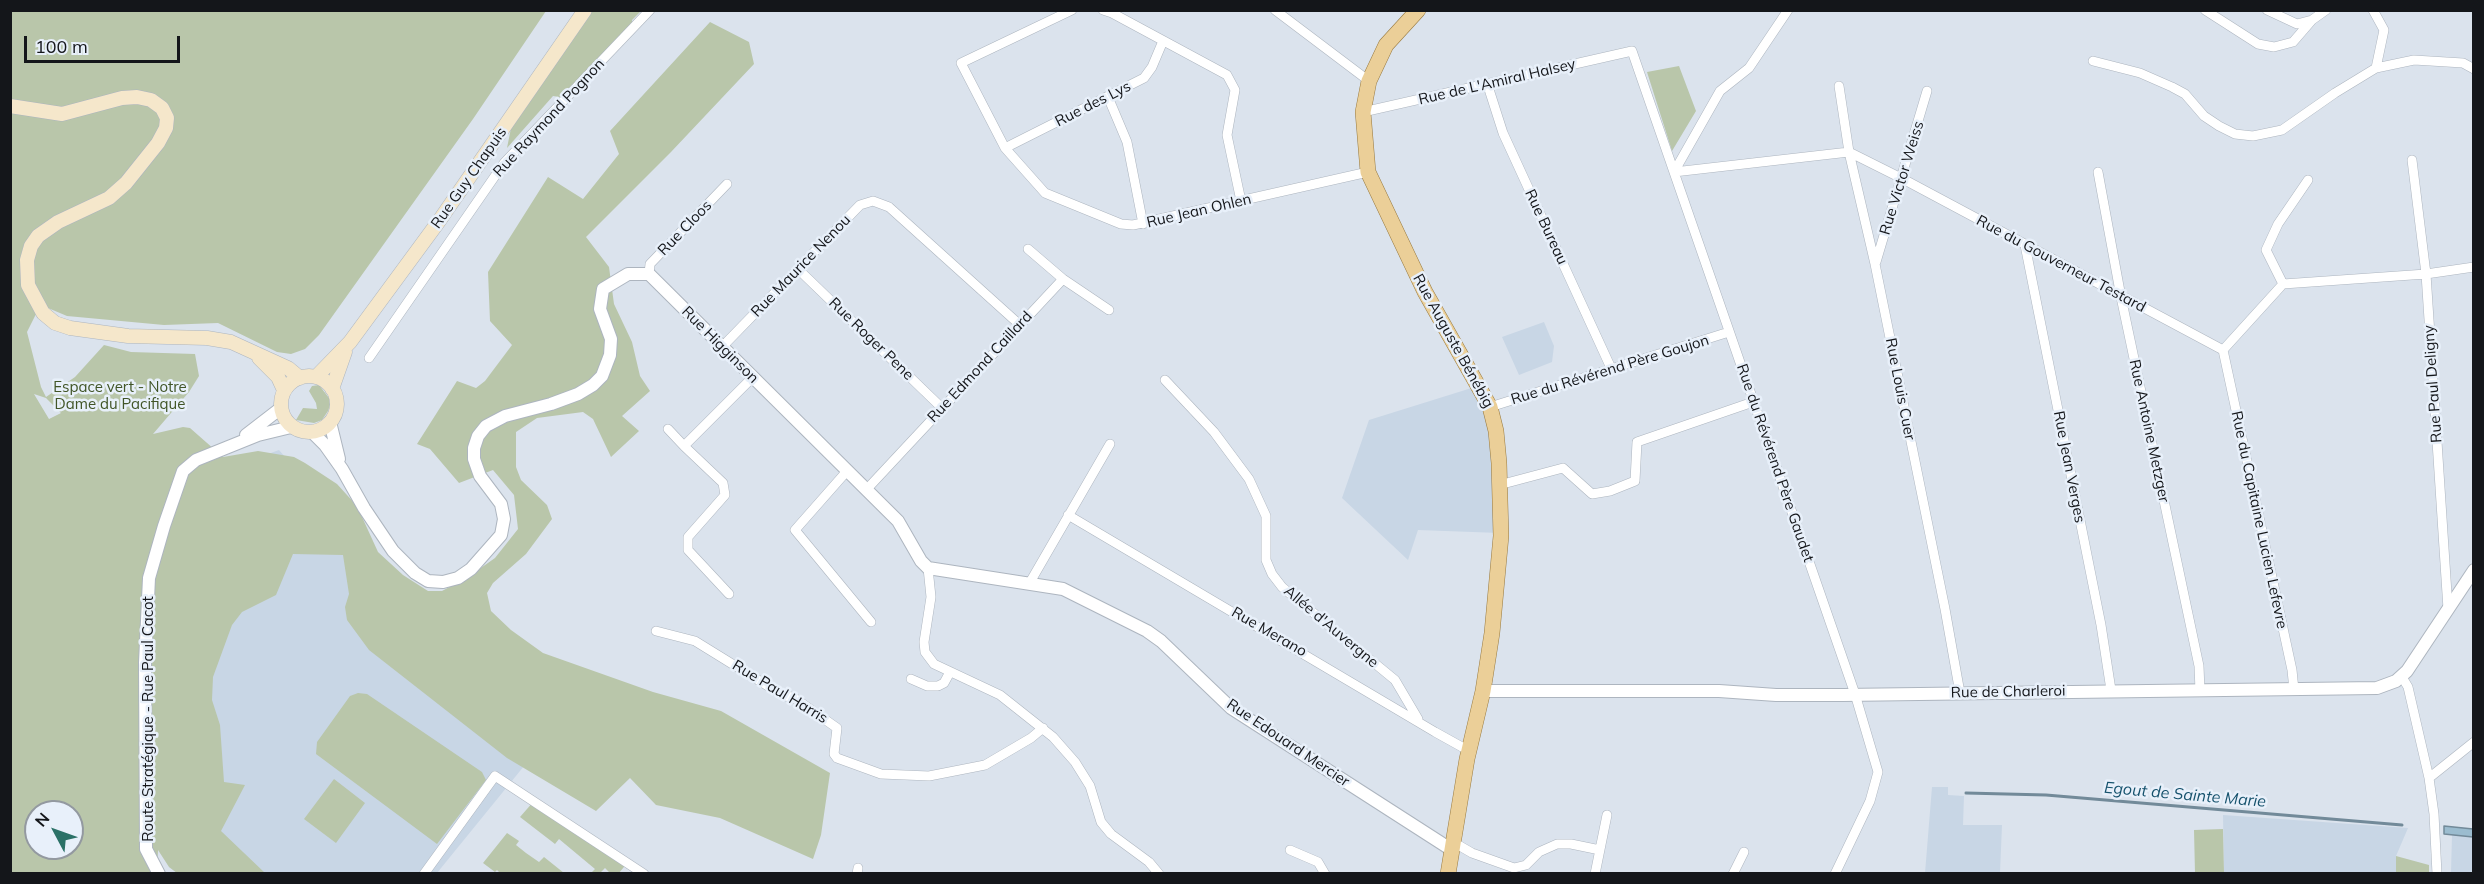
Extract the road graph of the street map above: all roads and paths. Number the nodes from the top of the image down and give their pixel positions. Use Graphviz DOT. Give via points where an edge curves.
graph roads {
  1 [pos="585,10"];
  2 [pos="650,10"];
  3 [pos="1072,10"];
  4 [pos="1103,10"];
  5 [pos="1275,10"];
  6 [pos="1788,10"];
  7 [pos="2205,10"];
  8 [pos="2267,10"];
  9 [pos="2326,10"];
  10 [pos="2373,10"];
  11 [pos="1068,11"];
  12 [pos="1414,12"];
  13 [pos="2312,20"];
  14 [pos="1163,41"];
  15 [pos="1632,51"];
  16 [pos="2093,61"];
  17 [pos="2376,68"];
  18 [pos="2474,69"];
  19 [pos="1369,81"];
  20 [pos="1487,83"];
  21 [pos="1839,86"];
  22 [pos="1927,91"];
  23 [pos="1108,97"];
  24 [pos="10,106"];
  25 [pos="1363,112"];
  26 [pos="1005,148"];
  27 [pos="1849,152"];
  28 [pos="2412,160"];
  29 [pos="1368,172"];
  30 [pos="1674,172"];
  31 [pos="2097,172"];
  32 [pos="1903,178"];
  33 [pos="2308,180"];
  34 [pos="728,184"];
  35 [pos="1241,201"];
  36 [pos="439,221"];
  37 [pos="1143,224"];
  38 [pos="456,232"];
  39 [pos="2025,245"];
  40 [pos="1028,249"];
  41 [pos="1875,264"];
  42 [pos="2474,267"];
  43 [pos="799,270"];
  44 [pos="649,274"];
  45 [pos="2426,274"];
  46 [pos="1063,279"];
  47 [pos="2283,284"];
  48 [pos="2121,297"];
  49 [pos="1109,310"];
  50 [pos="1020,325"];
  51 [pos="1729,332"];
  52 [pos="350,342"];
  53 [pos="722,347"];
  54 [pos="252,350"];
  55 [pos="2223,350"];
  56 [pos="369,358"];
  57 [pos="1611,368"];
  58 [pos="316,377"];
  59 [pos="753,377"];
  60 [pos="300,378"];
  61 [pos="1165,380"];
  62 [pos="332,389"];
  63 [pos="284,390"];
  64 [pos="1753,402"];
  65 [pos="1490,407"];
  66 [pos="280,408"];
  67 [pos="942,408"];
  68 [pos="330,422"];
  69 [pos="291,427"];
  70 [pos="668,429"];
  71 [pos="312,432"];
  72 [pos="1110,444"];
  73 [pos="684,446"];
  74 [pos="225,448"];
  75 [pos="342,469"];
  76 [pos="847,471"];
  77 [pos="1499,485"];
  78 [pos="867,489"];
  79 [pos="1068,515"];
  80 [pos="928,568"];
  81 [pos="2474,570"];
  82 [pos="1029,584"];
  83 [pos="729,594"];
  84 [pos="2448,609"];
  85 [pos="871,622"];
  86 [pos="656,631"];
  87 [pos="950,672"];
  88 [pos="2402,677"];
  89 [pos="911,679"];
  90 [pos="2111,690"];
  91 [pos="2294,690"];
  92 [pos="1483,691"];
  93 [pos="2200,691"];
  94 [pos="1960,693"];
  95 [pos="1855,694"];
  96 [pos="1419,721"];
  97 [pos="1043,729"];
  98 [pos="2474,742"];
  99 [pos="1469,747"];
  100 [pos="2429,778"];
  101 [pos="1607,815"];
  102 [pos="1452,846"];
  103 [pos="1290,850"];
  104 [pos="1600,850"];
  105 [pos="1744,852"];
  106 [pos="159,873"];
  107 [pos="424,873"];
  108 [pos="644,873"];
  109 [pos="1159,873"];
  110 [pos="1324,873"];
  111 [pos="1448,873"];
  112 [pos="1595,873"];
  113 [pos="1733,873"];
  114 [pos="1835,873"];
  115 [pos="2437,873"];
  1 -- 36 [label="main road, Rue Guy Chapuis"];
  2 -- 38 [label="street, Rue Raymond Pognon" via="504,163"];
  3 -- 11 [label="street"];
  4 -- 14 [label="street"];
  5 -- 19 [label="street"];
  6 -- 30 [label="street" via="1749,68 1720,91"];
  7 -- 13 [label="street" via="2258,44 2274,47 2293,42"];
  8 -- 13 [label="street" via="2297,24"];
  9 -- 13 [label="street"];
  10 -- 17 [label="street" via="2384,30"];
  11 -- 26 [label="street, Rue Jean Ohlen" via="960,63"];
  12 -- 19 [label="main road, Rue Auguste Bénébig" via="1386,45"];
  14 -- 23 [label="street, Rue des Lys" via="1144,78"];
  14 -- 35 [label="street" via="1227,75 1232,83 1234,101 1227,135"];
  15 -- 20 [label="street, Rue de L'Amiral Halsey"];
  15 -- 30 [label="street, Rue du Révérend Père Gaudet"];
  16 -- 17 [label="street" via="2140,73 2172,87 2219,126 2235,134 2253,136 2282,130"];
  17 -- 18 [label="street" via="2414,60 2463,63"];
  19 -- 25 [label="main road, Rue Auguste Bénébig"];
  20 -- 25 [label="street, Rue de L'Amiral Halsey"];
  20 -- 57 [label="street, Rue Bureau" via="1503,133"];
  21 -- 27 [label="street, Rue Louis Cuer"];
  22 -- 32 [label="street, Rue Victor Weiss"];
  23 -- 26 [label="street, Rue des Lys"];
  23 -- 37 [label="street" via="1127,142"];
  24 -- 54 [label="main road" via="62,114 137,97 151,100 167,118 158,143 126,183 109,198 58,222 31,246 28,285 44,313 55,323 70,328 128,336 207,338"];
  25 -- 29 [label="main road, Rue Auguste Bénébig"];
  26 -- 37 [label="street, Rue Jean Ohlen" via="1045,193 1121,224"];
  27 -- 30 [label="street"];
  27 -- 32 [label="street, Rue du Gouverneur Testard"];
  27 -- 41 [label="street, Rue Louis Cuer"];
  28 -- 45 [label="street, Rue Paul Deligny"];
  29 -- 35 [label="street, Rue Jean Ohlen"];
  29 -- 65 [label="main road, Rue Auguste Bénébig" via="1425,292"];
  30 -- 51 [label="street, Rue du Révérend Père Gaudet"];
  31 -- 48 [label="street, Rue Antoine Metzger"];
  32 -- 39 [label="street, Rue du Gouverneur Testard"];
  32 -- 41 [label="street, Rue Victor Weiss"];
  33 -- 47 [label="street" via="2278,224 2266,250"];
  34 -- 44 [label="street, Rue Cloos" via="650,264"];
  35 -- 37 [label="street, Rue Jean Ohlen"];
  36 -- 38 [label="street"];
  36 -- 52 [label="main road, Rue Guy Chapuis"];
  38 -- 56 [label="street, Rue Raymond Pognon"];
  39 -- 48 [label="street, Rue du Gouverneur Testard"];
  39 -- 90 [label="street, Rue Jean Verges"];
  40 -- 46 [label="street"];
  41 -- 94 [label="street, Rue Louis Cuer"];
  42 -- 45 [label="street"];
  43 -- 50 [label="street, Rue Maurice Nenou" via="860,205 873,201 889,207"];
  43 -- 53 [label="street, Rue Maurice Nenou"];
  43 -- 67 [label="street, Rue Roger Pene"];
  44 -- 53 [label="street, Rue Higginson"];
  44 -- 75 [label="street" via="628,274 603,289 600,309 611,339 610,355 602,376 593,385 550,404 505,416 486,426 478,436 474,459 480,476 501,504 504,519 501,535 458,578 428,581 415,573 393,551"];
  45 -- 47 [label="street"];
  45 -- 84 [label="street, Rue Paul Deligny"];
  46 -- 49 [label="street"];
  46 -- 50 [label="street, Rue Edmond Caillard"];
  47 -- 55 [label="street"];
  48 -- 55 [label="street, Rue du Gouverneur Testard"];
  48 -- 93 [label="street, Rue Antoine Metzger" via="2199,666"];
  50 -- 67 [label="street, Rue Edmond Caillard"];
  51 -- 57 [label="street, Rue du Révérend Père Goujon"];
  51 -- 64 [label="street, Rue du Révérend Père Gaudet"];
  52 -- 58 [label="main road, Rue Guy Chapuis"];
  52 -- 62 [label="main road, Rue Guy Chapuis"];
  53 -- 59 [label="street, Rue Higginson"];
  54 -- 60 [label="main road"];
  54 -- 63 [label="main road" via="278,377"];
  55 -- 91 [label="street, Rue du Capitaine Lucien Lefevre"];
  57 -- 65 [label="street, Rue du Révérend Père Goujon"];
  58 -- 60 [label="main road"];
  58 -- 62 [label="main road"];
  59 -- 73 [label="street"];
  59 -- 76 [label="street, Rue Higginson"];
  60 -- 63 [label="main road"];
  61 -- 96 [label="street, Allée d'Auvergne" via="1214,432 1249,479 1266,516 1266,560 1272,574 1282,587 1395,680"];
  62 -- 68 [label="main road" via="337,406"];
  63 -- 66 [label="main road"];
  64 -- 77 [label="street" via="1637,442 1635,481 1610,491 1592,494 1563,468"];
  64 -- 95 [label="street, Rue du Révérend Père Gaudet"];
  65 -- 77 [label="main road, Rue Auguste Bénébig" via="1496,431"];
  66 -- 69 [label="main road"];
  66 -- 74 [label="street, Route Stratégique - Rue Paul Cacot"];
  67 -- 78 [label="street, Rue Edmond Caillard"];
  68 -- 71 [label="main road"];
  68 -- 75 [label="street"];
  69 -- 71 [label="main road"];
  69 -- 74 [label="street, Route Stratégique - Rue Paul Cacot"];
  70 -- 73 [label="street"];
  71 -- 75 [label="street"];
  72 -- 79 [label="street"];
  73 -- 83 [label="street" via="723,483 725,495 688,537 688,550"];
  74 -- 106 [label="street, Route Stratégique - Rue Paul Cacot" via="196,460 183,471 149,578 145,821 146,849"];
  76 -- 78 [label="street, Rue Higginson"];
  76 -- 85 [label="street" via="795,530"];
  77 -- 92 [label="main road, Rue Auguste Bénébig" via="1497,586"];
  78 -- 80 [label="street, Rue Higginson" via="898,521"];
  79 -- 82 [label="street"];
  79 -- 96 [label="street, Rue Merano"];
  80 -- 82 [label="street, Rue Edouard Mercier"];
  80 -- 87 [label="street" via="930,597 925,652 934,664"];
  81 -- 84 [label="street"];
  82 -- 102 [label="street, Rue Edouard Mercier" via="1063,589 1147,631 1231,708"];
  84 -- 88 [label="street"];
  86 -- 97 [label="street, Rue Paul Harris" via="695,641 784,696 793,697 837,728 837,758 881,774 930,776 984,765"];
  87 -- 89 [label="street" via="938,686"];
  87 -- 97 [label="street" via="1000,695"];
  88 -- 91 [label="street, Rue de Charleroi" via="2377,688"];
  88 -- 100 [label="street" via="2408,687"];
  90 -- 93 [label="street, Rue de Charleroi"];
  90 -- 94 [label="street, Rue de Charleroi"];
  91 -- 93 [label="street, Rue de Charleroi"];
  92 -- 95 [label="street, Rue de Charleroi"];
  92 -- 99 [label="main road, Rue Auguste Bénébig"];
  94 -- 95 [label="street, Rue de Charleroi"];
  95 -- 114 [label="street, Rue du Révérend Père Gaudet" via="1878,772 1870,801"];
  96 -- 99 [label="street, Rue Merano" via="1462,747"];
  97 -- 109 [label="street" via="1075,762 1090,786 1101,822"];
  98 -- 100 [label="street"];
  99 -- 102 [label="main road, Rue Auguste Bénébig"];
  100 -- 115 [label="street"];
  101 -- 104 [label="street"];
  102 -- 104 [label="street" via="1514,868 1526,865 1539,852 1557,844"];
  102 -- 111 [label="main road, Rue Auguste Bénébig"];
  103 -- 110 [label="street" via="1318,862"];
  104 -- 112 [label="street"];
  105 -- 113 [label="street"];
  107 -- 108 [label="street" via="495,776"];
}
